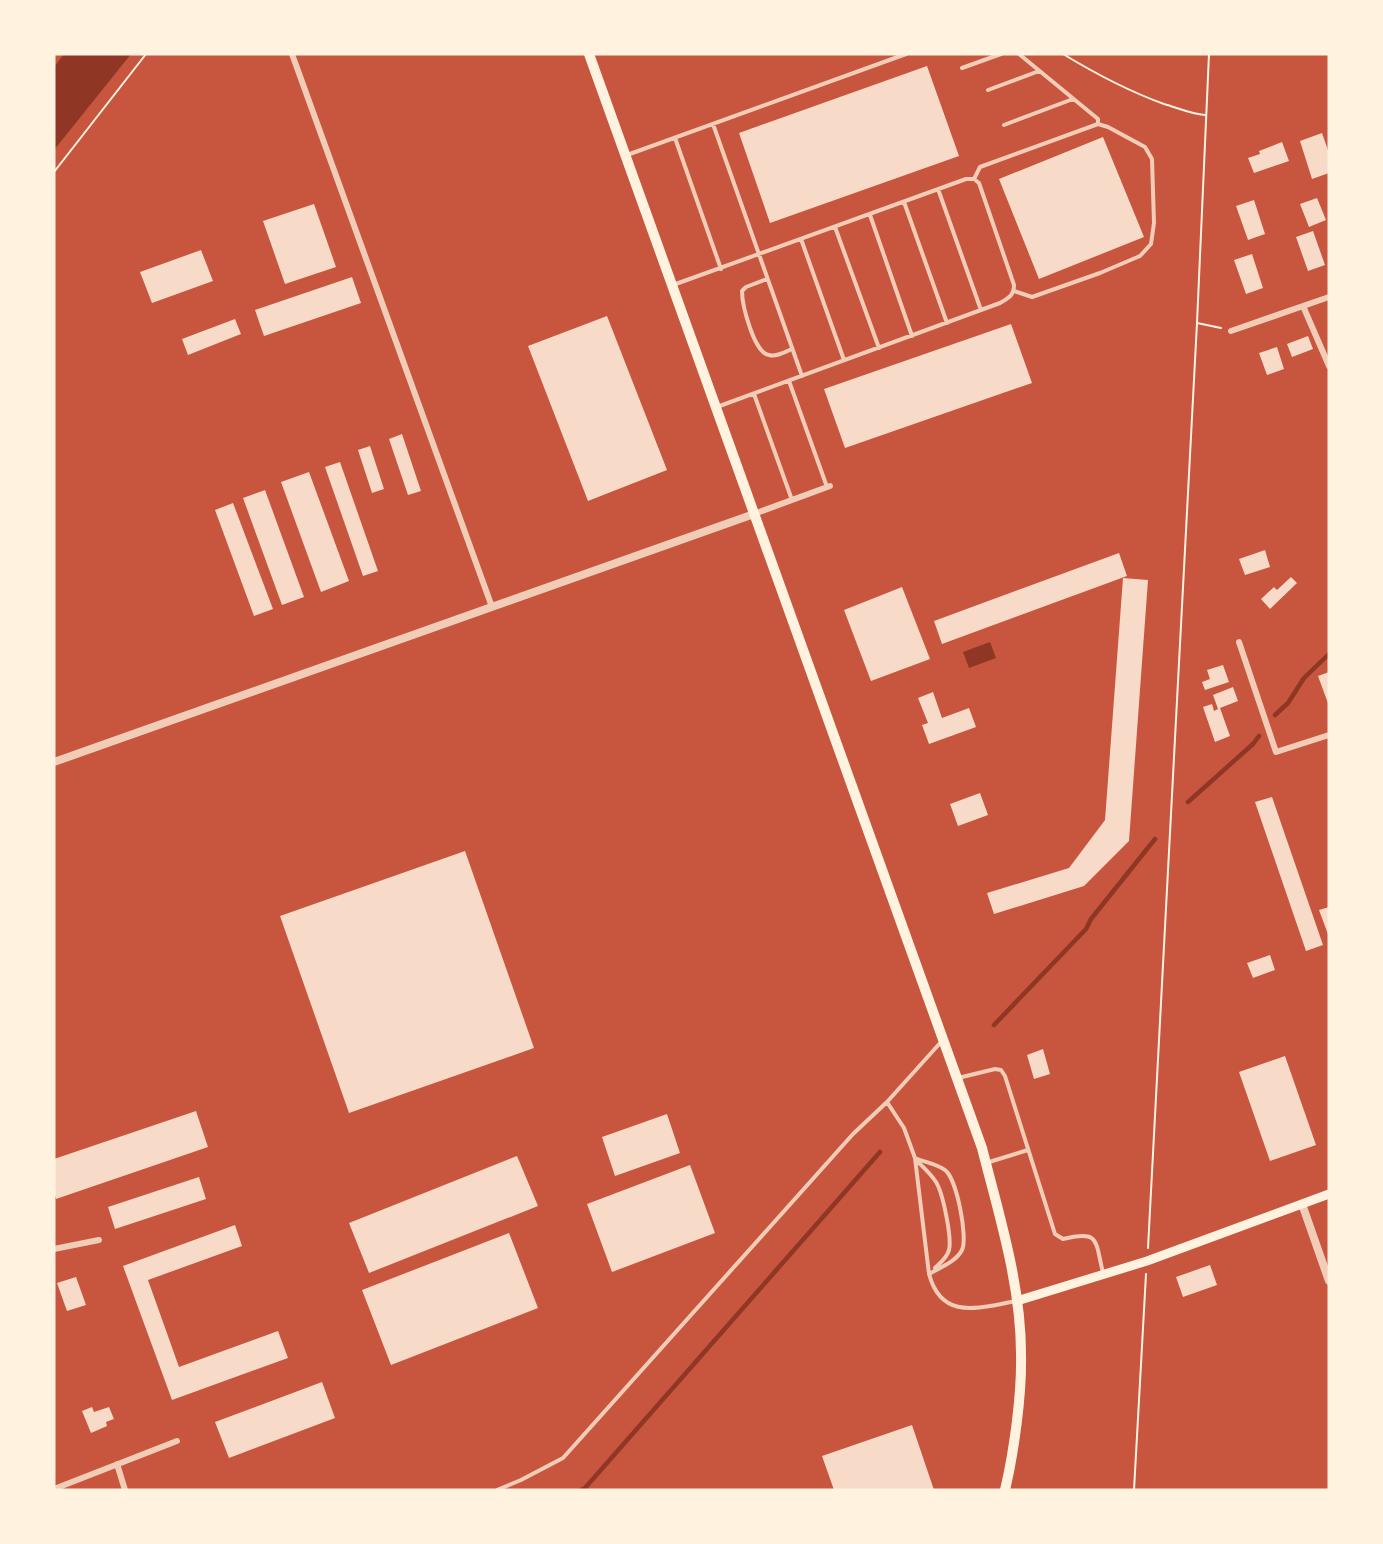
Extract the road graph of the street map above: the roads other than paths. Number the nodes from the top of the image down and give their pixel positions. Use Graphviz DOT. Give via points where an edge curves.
graph roads {
  1 [pos="292,54"];
  2 [pos="589,54"];
  3 [pos="906,54"];
  4 [pos="1001,54"];
  5 [pos="1019,54"];
  6 [pos="962,68"];
  7 [pos="1039,71"];
  8 [pos="988,90"];
  9 [pos="1073,99"];
  10 [pos="712,124"];
  11 [pos="1098,124"];
  12 [pos="1004,125"];
  13 [pos="675,138"];
  14 [pos="626,156"];
  15 [pos="974,179"];
  16 [pos="938,189"];
  17 [pos="904,202"];
  18 [pos="870,214"];
  19 [pos="835,227"];
  20 [pos="801,239"];
  21 [pos="758,255"];
  22 [pos="721,269"];
  23 [pos="767,279"];
  24 [pos="672,286"];
  25 [pos="1014,291"];
  26 [pos="1329,297"];
  27 [pos="1303,306"];
  28 [pos="981,310"];
  29 [pos="947,323"];
  30 [pos="1231,331"];
  31 [pos="912,336"];
  32 [pos="879,348"];
  33 [pos="792,349"];
  34 [pos="844,360"];
  35 [pos="1329,366"];
  36 [pos="802,376"];
  37 [pos="789,381"];
  38 [pos="754,394"];
  39 [pos="716,408"];
  40 [pos="828,486"];
  41 [pos="792,500"];
  42 [pos="754,514"];
  43 [pos="492,607"];
  44 [pos="1239,642"];
  45 [pos="1329,735"];
  46 [pos="54,762"];
  47 [pos="943,1040"];
  48 [pos="957,1078"];
  49 [pos="887,1102"];
  50 [pos="1028,1150"];
  51 [pos="915,1158"];
  52 [pos="986,1164"];
  53 [pos="1329,1194"];
  54 [pos="1302,1204"];
  55 [pos="99,1240"];
  56 [pos="54,1250"];
  57 [pos="929,1274"];
  58 [pos="1103,1275"];
  59 [pos="1329,1281"];
  60 [pos="1017,1301"];
  61 [pos="177,1442"];
  62 [pos="117,1464"];
  63 [pos="54,1489"];
  64 [pos="125,1490"];
  65 [pos="497,1490"];
  66 [pos="1005,1490"];
  1 -- 43 [label="street"];
  2 -- 14 [label="main road"];
  3 -- 10 [label="lane"];
  4 -- 6 [label="lane"];
  5 -- 7 [label="lane"];
  7 -- 8 [label="lane"];
  7 -- 9 [label="lane"];
  9 -- 11 [label="lane" via="1098,119"];
  9 -- 12 [label="lane"];
  10 -- 13 [label="lane"];
  10 -- 21 [label="lane"];
  11 -- 15 [label="lane" via="980,167"];
  11 -- 25 [label="lane" via="1145,147 1152,159 1152,244 1140,256 1042,294 1032,297"];
  13 -- 14 [label="lane"];
  13 -- 22 [label="lane"];
  14 -- 24 [label="main road"];
  15 -- 16 [label="lane"];
  15 -- 25 [label="lane" via="979,183"];
  16 -- 17 [label="lane"];
  16 -- 28 [label="lane"];
  17 -- 18 [label="lane"];
  17 -- 29 [label="lane"];
  18 -- 19 [label="lane"];
  18 -- 31 [label="lane"];
  19 -- 20 [label="lane"];
  19 -- 32 [label="lane"];
  20 -- 21 [label="lane"];
  20 -- 34 [label="lane"];
  21 -- 22 [label="lane"];
  21 -- 23 [label="lane"];
  22 -- 24 [label="lane"];
  23 -- 33 [label="lane"];
  23 -- 33 [label="lane" via="742,291 757,347 772,356"];
  24 -- 39 [label="main road"];
  25 -- 28 [label="lane" via="1010,298"];
  26 -- 27 [label="street"];
  27 -- 30 [label="street"];
  27 -- 35 [label="street"];
  28 -- 29 [label="lane"];
  29 -- 31 [label="lane"];
  31 -- 32 [label="lane"];
  32 -- 34 [label="lane"];
  33 -- 36 [label="lane"];
  34 -- 36 [label="lane"];
  36 -- 37 [label="lane"];
  37 -- 38 [label="lane"];
  37 -- 40 [label="lane"];
  38 -- 39 [label="lane"];
  38 -- 41 [label="lane"];
  39 -- 42 [label="main road"];
  40 -- 41 [label="street"];
  41 -- 42 [label="street"];
  42 -- 43 [label="street"];
  42 -- 47 [label="main road"];
  43 -- 46 [label="street"];
  44 -- 45 [label="street" via="1276,752"];
  47 -- 48 [label="main road"];
  47 -- 49 [label="lane"];
  48 -- 50 [label="lane" via="1001,1070"];
  48 -- 52 [label="main road"];
  49 -- 51 [label="lane" via="904,1128"];
  49 -- 65 [label="lane" via="852,1134 563,1458"];
  50 -- 52 [label="lane"];
  50 -- 58 [label="lane" via="1055,1234 1063,1239 1090,1236"];
  51 -- 57 [label="lane"];
  51 -- 57 [label="lane" via="938,1184 949,1240 944,1259"];
  51 -- 57 [label="lane" via="950,1175 964,1237 964,1248 958,1257"];
  52 -- 60 [label="main road"];
  53 -- 54 [label="main road"];
  54 -- 58 [label="main road"];
  54 -- 59 [label="street"];
  55 -- 56 [label="street"];
  57 -- 60 [label="lane" via="932,1288 941,1299 965,1310"];
  58 -- 60 [label="main road"];
  60 -- 66 [label="main road" via="1022,1354"];
  61 -- 62 [label="street"];
  62 -- 63 [label="street"];
  62 -- 64 [label="street"];
}
